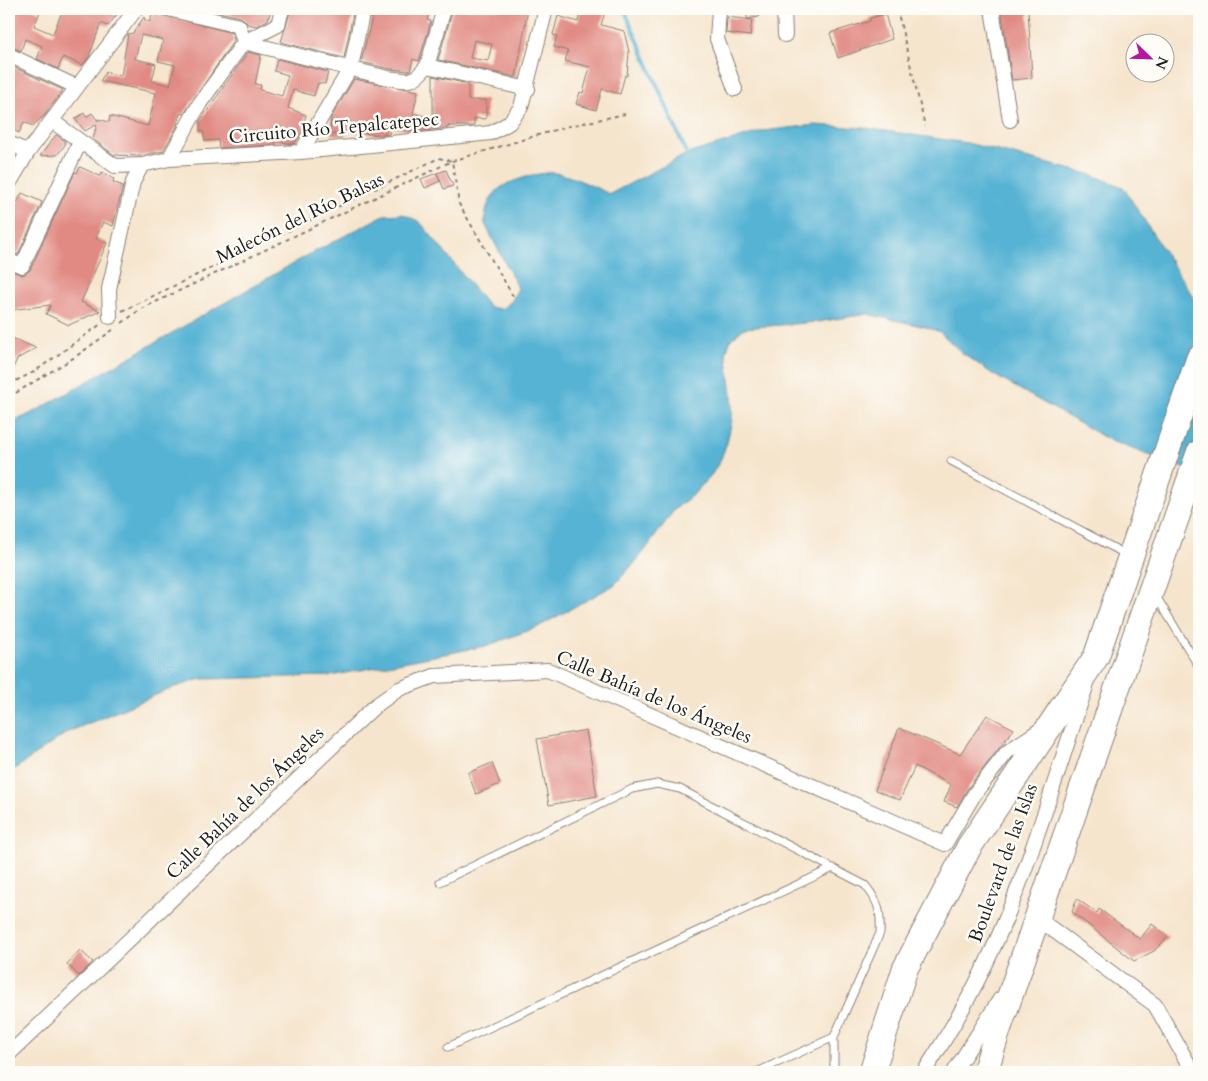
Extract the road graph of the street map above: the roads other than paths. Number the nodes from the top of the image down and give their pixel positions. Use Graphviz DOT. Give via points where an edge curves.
graph roads {
  1 [pos="136,9"];
  2 [pos="168,9"];
  3 [pos="282,9"];
  4 [pos="363,9"];
  5 [pos="444,9"];
  6 [pos="546,9"];
  7 [pos="719,9"];
  8 [pos="784,9"];
  9 [pos="992,9"];
  10 [pos="785,35"];
  11 [pos="244,42"];
  12 [pos="9,55"];
  13 [pos="427,66"];
  14 [pos="350,67"];
  15 [pos="77,87"];
  16 [pos="528,89"];
  17 [pos="735,89"];
  18 [pos="1010,120"];
  19 [pos="52,121"];
  20 [pos="80,142"];
  21 [pos="9,143"];
  22 [pos="28,152"];
  23 [pos="301,152"];
  24 [pos="169,159"];
  25 [pos="142,165"];
  26 [pos="9,184"];
  27 [pos="9,261"];
  28 [pos="110,317"];
  29 [pos="1199,358"];
  30 [pos="1199,453"];
  31 [pos="950,461"];
  32 [pos="1131,557"];
  33 [pos="1152,590"];
  34 [pos="1096,657"];
  35 [pos="1199,667"];
  36 [pos="1054,720"];
  37 [pos="833,868"];
  38 [pos="440,882"];
  39 [pos="1037,918"];
  40 [pos="1020,969"];
  41 [pos="834,1037"];
  42 [pos="448,1047"];
  43 [pos="9,1054"];
  44 [pos="757,1072"];
  45 [pos="834,1072"];
  46 [pos="872,1072"];
  47 [pos="924,1072"];
  48 [pos="954,1072"];
  49 [pos="986,1072"];
  50 [pos="1193,1072"];
  1 -- 15 [label="street"];
  2 -- 11 [label="street" via="239,26"];
  3 -- 11 [label="street" via="278,25"];
  4 -- 14 [label="street"];
  5 -- 13 [label="street"];
  6 -- 16 [label="street, Circuito Río Tepalcatepec"];
  7 -- 17 [label="street" via="717,39"];
  8 -- 10 [label="street"];
  9 -- 18 [label="street"];
  11 -- 14 [label="street"];
  11 -- 24 [label="street" via="200,103"];
  12 -- 15 [label="street"];
  13 -- 14 [label="street" via="416,79 407,81"];
  13 -- 16 [label="street"];
  14 -- 23 [label="street"];
  15 -- 19 [label="street"];
  16 -- 23 [label="street, Circuito Río Tepalcatepec" via="522,106 509,123 491,133"];
  19 -- 20 [label="street, Circuito Río Tepalcatepec"];
  19 -- 22 [label="street"];
  20 -- 25 [label="street, Circuito Río Tepalcatepec" via="115,166"];
  20 -- 27 [label="street" via="22,266"];
  21 -- 22 [label="street"];
  22 -- 26 [label="street"];
  23 -- 24 [label="street, Circuito Río Tepalcatepec"];
  24 -- 25 [label="street, Circuito Río Tepalcatepec"];
  25 -- 28 [label="street" via="133,182 109,289"];
  29 -- 32 [label="highway"];
  30 -- 33 [label="highway"];
  31 -- 32 [label="lane"];
  32 -- 34 [label="highway"];
  33 -- 35 [label="lane"];
  33 -- 39 [label="highway"];
  34 -- 36 [label="highway"];
  34 -- 47 [label="street, Boulevard de las Islas" via="996,942 963,1007"];
  36 -- 43 [label="street, Calle Bahía de los Ángeles" via="1007,752 975,793 945,844 548,670 434,676 398,689 374,706"];
  36 -- 46 [label="highway" via="969,847 906,969"];
  37 -- 38 [label="lane" via="680,789 657,784 632,789"];
  37 -- 41 [label="lane" via="865,885 877,900 880,916 880,933"];
  37 -- 42 [label="lane"];
  39 -- 40 [label="highway"];
  39 -- 50 [label="street" via="1155,1005"];
  40 -- 48 [label="street"];
  40 -- 49 [label="highway" via="996,1033"];
  41 -- 44 [label="lane"];
  41 -- 45 [label="lane"];
}
